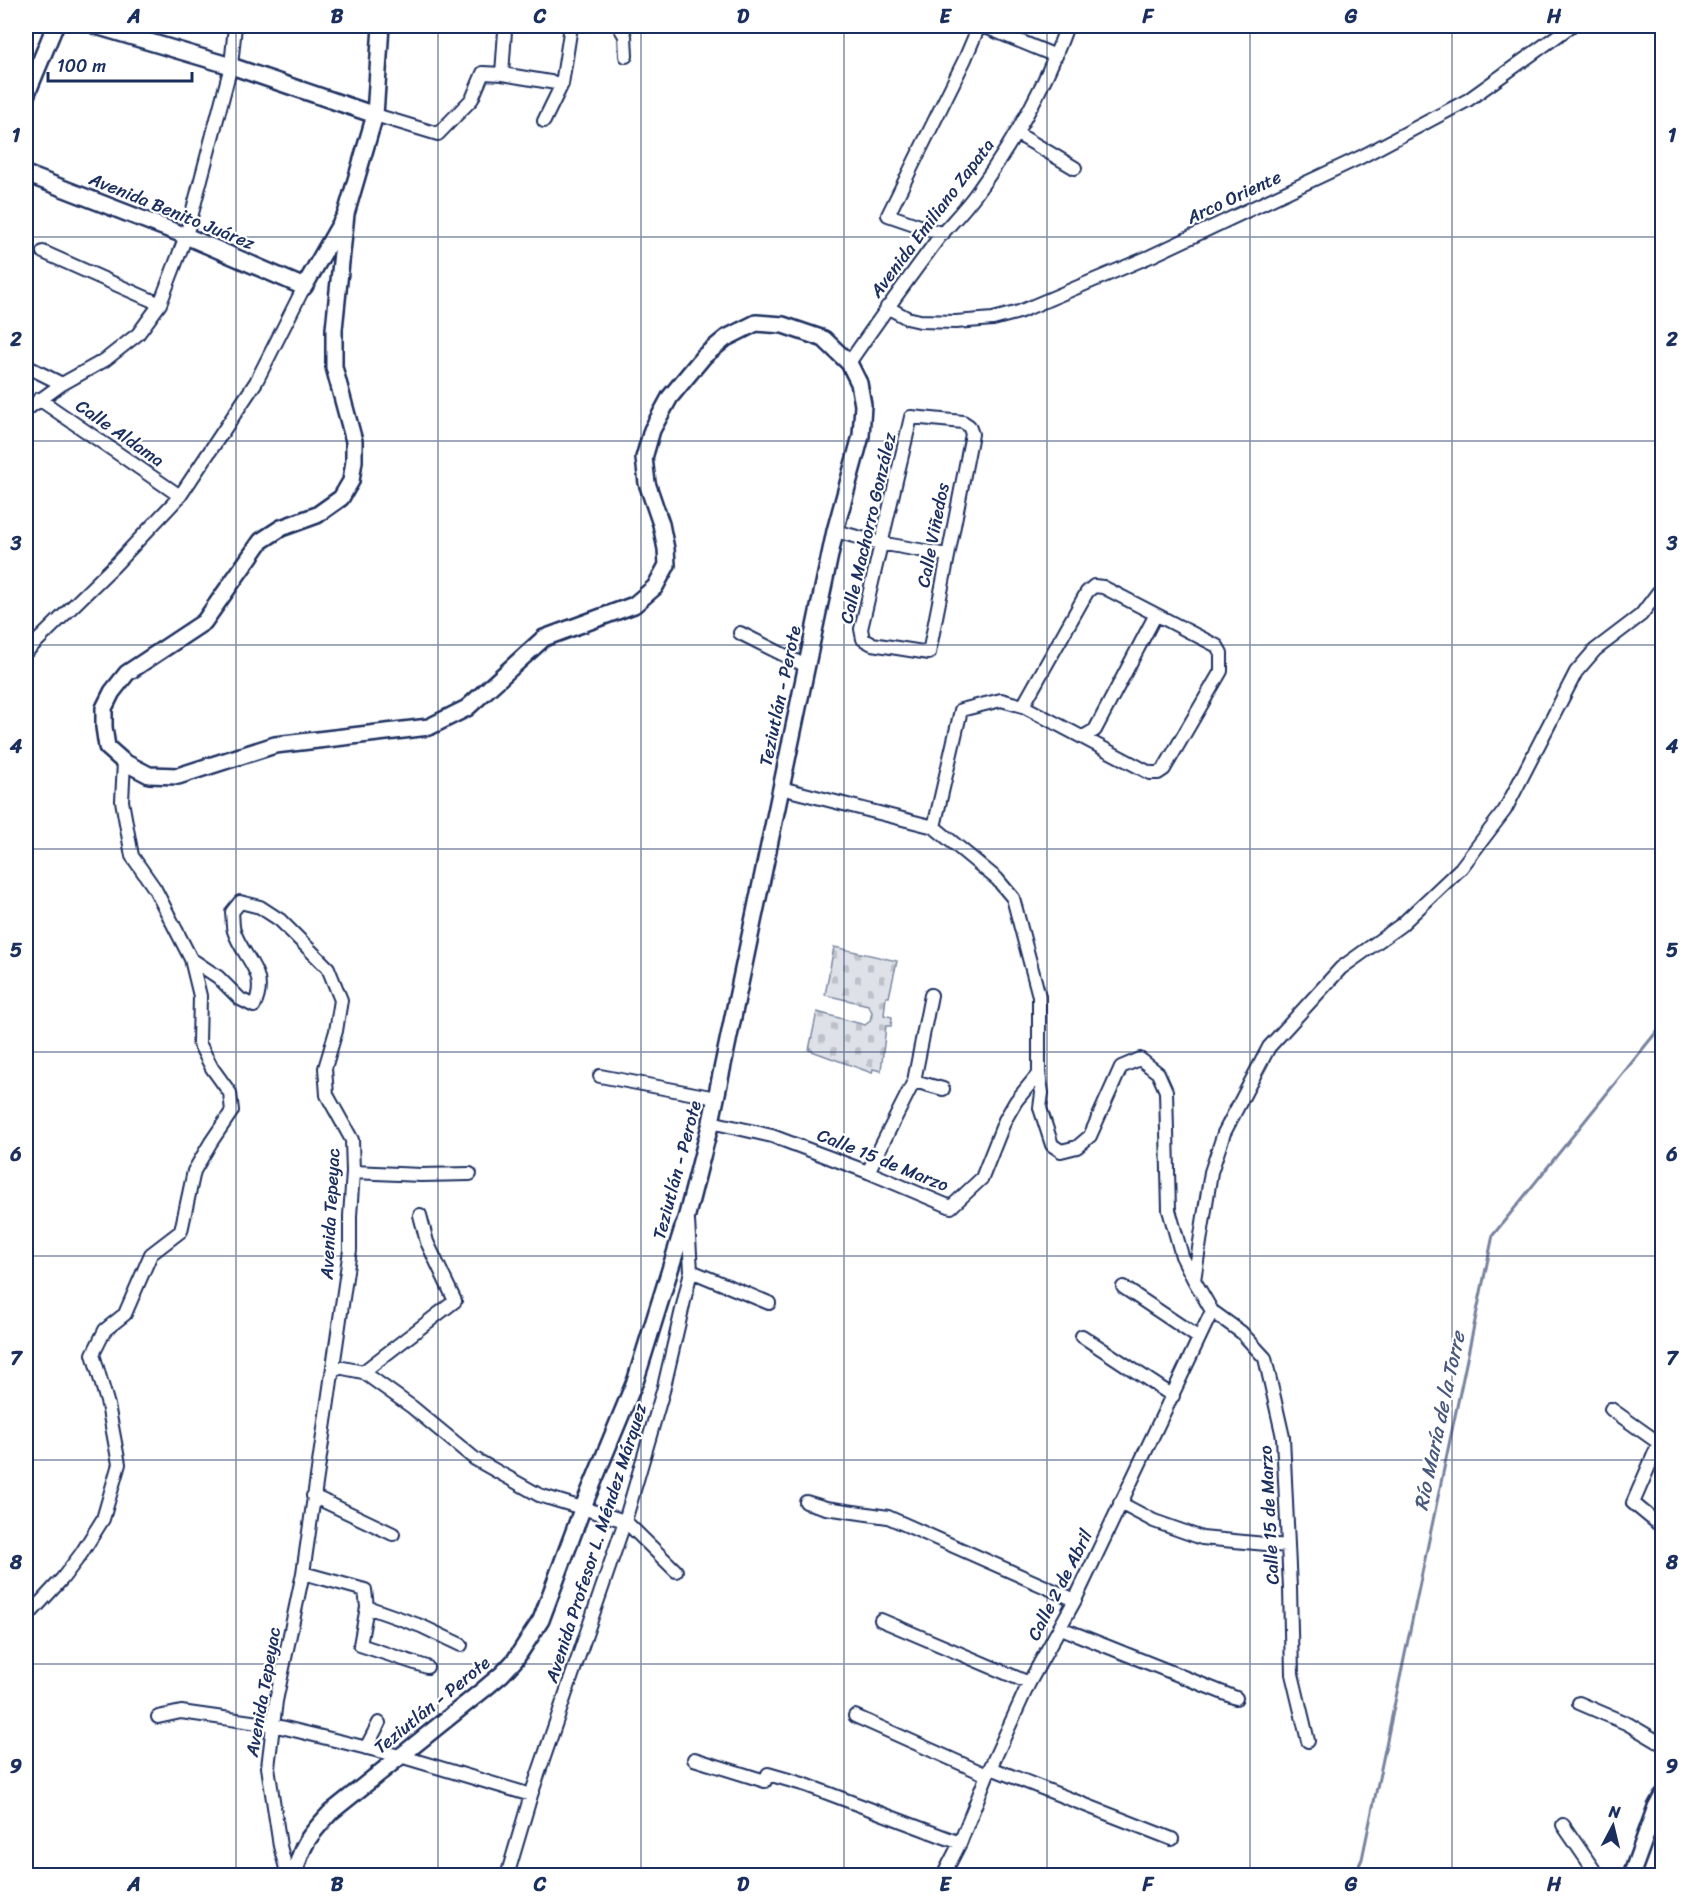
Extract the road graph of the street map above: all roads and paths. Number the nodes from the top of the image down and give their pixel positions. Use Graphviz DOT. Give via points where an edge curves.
graph roads {
  1 [pos="55,26"];
  2 [pos="96,26"];
  3 [pos="235,26"];
  4 [pos="381,26"];
  5 [pos="571,26"];
  6 [pos="619,26"];
  7 [pos="981,26"];
  8 [pos="1067,26"];
  9 [pos="1571,26"];
  10 [pos="505,31"];
  11 [pos="626,56"];
  12 [pos="1056,56"];
  13 [pos="231,66"];
  14 [pos="502,74"];
  15 [pos="562,84"];
  16 [pos="26,96"];
  17 [pos="375,115"];
  18 [pos="543,121"];
  19 [pos="1016,134"];
  20 [pos="1075,168"];
  21 [pos="26,174"];
  22 [pos="346,214"];
  23 [pos="943,234"];
  24 [pos="186,236"];
  25 [pos="43,252"];
  26 [pos="304,287"];
  27 [pos="160,303"];
  28 [pos="887,307"];
  29 [pos="849,363"];
  30 [pos="26,366"];
  31 [pos="62,384"];
  32 [pos="39,399"];
  33 [pos="26,410"];
  34 [pos="969,426"];
  35 [pos="180,496"];
  36 [pos="835,531"];
  37 [pos="880,543"];
  38 [pos="947,555"];
  39 [pos="1662,587"];
  40 [pos="1155,616"];
  41 [pos="740,633"];
  42 [pos="28,644"];
  43 [pos="929,653"];
  44 [pos="806,666"];
  45 [pos="1023,706"];
  46 [pos="1083,737"];
  47 [pos="124,762"];
  48 [pos="781,788"];
  49 [pos="934,827"];
  50 [pos="191,959"];
  51 [pos="932,995"];
  52 [pos="1039,1072"];
  53 [pos="600,1077"];
  54 [pos="914,1081"];
  55 [pos="943,1089"];
  56 [pos="716,1098"];
  57 [pos="711,1122"];
  58 [pos="353,1172"];
  59 [pos="868,1172"];
  60 [pos="470,1174"];
  61 [pos="420,1215"];
  62 [pos="687,1215"];
  63 [pos="691,1271"];
  64 [pos="1194,1280"];
  65 [pos="1123,1287"];
  66 [pos="769,1303"];
  67 [pos="1212,1311"];
  68 [pos="1082,1336"];
  69 [pos="1199,1338"];
  70 [pos="333,1366"];
  71 [pos="363,1372"];
  72 [pos="1173,1396"];
  73 [pos="1611,1409"];
  74 [pos="313,1496"];
  75 [pos="806,1502"];
  76 [pos="1120,1503"];
  77 [pos="583,1507"];
  78 [pos="624,1521"];
  79 [pos="1662,1527"];
  80 [pos="393,1534"];
  81 [pos="1287,1546"];
  82 [pos="676,1571"];
  83 [pos="303,1573"];
  84 [pos="1075,1600"];
  85 [pos="367,1607"];
  86 [pos="26,1618"];
  87 [pos="881,1620"];
  88 [pos="1060,1628"];
  89 [pos="461,1645"];
  90 [pos="427,1666"];
  91 [pos="1029,1683"];
  92 [pos="1236,1698"];
  93 [pos="1579,1703"];
  94 [pos="855,1716"];
  95 [pos="158,1717"];
  96 [pos="379,1724"];
  97 [pos="273,1725"];
  98 [pos="1308,1741"];
  99 [pos="1662,1744"];
  100 [pos="366,1748"];
  101 [pos="400,1756"];
  102 [pos="694,1759"];
  103 [pos="989,1772"];
  104 [pos="531,1795"];
  105 [pos="1662,1796"];
  106 [pos="1563,1825"];
  107 [pos="1172,1839"];
  108 [pos="960,1843"];
  109 [pos="288,1875"];
  110 [pos="294,1875"];
  111 [pos="507,1875"];
  112 [pos="943,1875"];
  113 [pos="1598,1875"];
  114 [pos="1631,1875"];
  1 -- 16 [label="main road"];
  2 -- 13 [label="main road"];
  3 -- 13 [label="street"];
  4 -- 17 [label="main road"];
  5 -- 15 [label="street"];
  6 -- 11 [label="street" via="625,36"];
  7 -- 12 [label="street"];
  7 -- 23 [label="street" via="888,215"];
  8 -- 12 [label="street, Avenida Emiliano Zapata"];
  9 -- 28 [label="street, Arco Oriente" via="1468,100 1361,157 1151,256 1019,312 993,319 920,321"];
  10 -- 14 [label="street"];
  12 -- 19 [label="street, Avenida Emiliano Zapata"];
  13 -- 17 [label="main road"];
  13 -- 24 [label="street"];
  14 -- 15 [label="street"];
  14 -- 17 [label="street" via="483,73 472,99 438,134"];
  15 -- 18 [label="street"];
  17 -- 22 [label="main road"];
  19 -- 20 [label="street"];
  19 -- 23 [label="street, Avenida Emiliano Zapata"];
  21 -- 24 [label="main road, Avenida Benito Juárez"];
  22 -- 26 [label="main road"];
  22 -- 47 [label="main road" via="334,328 334,367 354,441 351,481 341,498 317,515 281,528 261,541 204,622 127,674 112,692 104,708 105,737 107,747"];
  23 -- 28 [label="street, Avenida Emiliano Zapata"];
  24 -- 26 [label="main road, Avenida Benito Juárez"];
  24 -- 27 [label="street"];
  25 -- 27 [label="street"];
  26 -- 35 [label="street" via="256,382"];
  27 -- 31 [label="street" via="138,334 105,360"];
  28 -- 29 [label="street, Avenida Emiliano Zapata"];
  29 -- 36 [label="main road, Teziutlán - Perote" via="859,383 863,405 861,436"];
  29 -- 47 [label="main road" via="824,339 783,325 756,323 726,338 704,357 670,397 652,430 644,458 668,565 655,587 634,604 544,638 467,708 429,727 275,745 178,776 149,775"];
  30 -- 31 [label="street"];
  31 -- 32 [label="street"];
  32 -- 33 [label="street"];
  32 -- 35 [label="street, Calle Aldama"];
  34 -- 37 [label="street, Calle Machorro González" via="963,422 911,417"];
  34 -- 38 [label="street, Calle Viñedos" via="972,434"];
  35 -- 42 [label="street" via="114,567"];
  36 -- 37 [label="street"];
  36 -- 44 [label="main road, Teziutlán - Perote"];
  37 -- 38 [label="street"];
  37 -- 43 [label="street, Calle Machorro González" via="861,629 863,639 872,644"];
  38 -- 43 [label="street, Calle Viñedos"];
  39 -- 64 [label="street" via="1641,615 1595,650 1576,672 1506,810 1461,868 1401,925 1341,968 1269,1047 1224,1133 1211,1172"];
  40 -- 45 [label="street" via="1094,586"];
  40 -- 46 [label="street" via="1095,730"];
  40 -- 46 [label="street" via="1217,646 1221,653 1221,671 1164,769 1150,773"];
  41 -- 44 [label="street"];
  44 -- 48 [label="main road, Teziutlán - Perote"];
  45 -- 46 [label="street"];
  45 -- 49 [label="street" via="1001,700 961,710"];
  47 -- 50 [label="street, Avenida Tepeyac" via="122,801 132,856 155,889"];
  48 -- 49 [label="street"];
  48 -- 56 [label="main road, Teziutlán - Perote"];
  49 -- 52 [label="street" via="997,879 1012,898 1039,996"];
  50 -- 58 [label="street, Avenida Tepeyac" via="254,1006 260,985 234,931 232,912 240,902 260,907 280,920 328,968 341,1000 325,1068 327,1095 352,1140"];
  50 -- 86 [label="street" via="200,996 199,1043 230,1093 232,1111 194,1172 181,1232 151,1254 126,1314 105,1330 93,1354 119,1464 103,1519 62,1579"];
  51 -- 54 [label="street"];
  52 -- 59 [label="street, Calle 15 de Marzo" via="1005,1120 982,1178 951,1207"];
  52 -- 64 [label="street" via="1040,1108 1052,1146 1061,1151 1077,1147 1090,1136 1121,1067 1140,1059 1158,1073 1166,1091 1169,1210 1182,1256"];
  53 -- 56 [label="street"];
  54 -- 55 [label="street"];
  54 -- 59 [label="street"];
  56 -- 57 [label="main road, Teziutlán - Perote"];
  57 -- 59 [label="street, Calle 15 de Marzo" via="772,1136"];
  57 -- 62 [label="main road, Teziutlán - Perote"];
  58 -- 60 [label="street"];
  58 -- 70 [label="street, Avenida Tepeyac" via="350,1250"];
  61 -- 71 [label="street" via="427,1242 455,1301"];
  62 -- 63 [label="street, Avenida Profesor L. Méndez Márquez"];
  62 -- 77 [label="main road, Teziutlán - Perote" via="636,1379"];
  63 -- 66 [label="street"];
  63 -- 78 [label="street, Avenida Profesor L. Méndez Márquez" via="663,1391"];
  64 -- 67 [label="street"];
  65 -- 69 [label="street"];
  67 -- 69 [label="street, Calle 2 de Abril"];
  67 -- 81 [label="street, Calle 15 de Marzo" via="1241,1332 1265,1358 1283,1437"];
  68 -- 72 [label="street"];
  69 -- 72 [label="street, Calle 2 de Abril"];
  70 -- 71 [label="street"];
  70 -- 74 [label="street, Avenida Tepeyac"];
  71 -- 77 [label="street" via="475,1459 539,1495"];
  72 -- 76 [label="street, Calle 2 de Abril"];
  73 -- 79 [label="street" via="1659,1443 1633,1503"];
  74 -- 80 [label="street"];
  74 -- 83 [label="street, Avenida Tepeyac"];
  75 -- 84 [label="street" via="888,1517"];
  76 -- 81 [label="street" via="1154,1521 1202,1538"];
  76 -- 84 [label="street, Calle 2 de Abril"];
  77 -- 78 [label="street"];
  77 -- 101 [label="main road, Teziutlán - Perote" via="541,1620 515,1660"];
  78 -- 82 [label="street"];
  78 -- 104 [label="street, Avenida Profesor L. Méndez Márquez"];
  81 -- 98 [label="street, Calle 15 de Marzo" via="1292,1674"];
  83 -- 85 [label="street" via="365,1590"];
  83 -- 97 [label="street, Avenida Tepeyac"];
  84 -- 88 [label="street, Calle 2 de Abril"];
  85 -- 89 [label="street"];
  85 -- 90 [label="street" via="360,1645"];
  87 -- 91 [label="street"];
  88 -- 91 [label="street, Calle 2 de Abril"];
  88 -- 92 [label="street"];
  91 -- 103 [label="street, Calle 2 de Abril"];
  93 -- 99 [label="street"];
  94 -- 103 [label="street"];
  95 -- 97 [label="street" via="181,1712"];
  96 -- 100 [label="street"];
  97 -- 100 [label="street"];
  97 -- 109 [label="street, Avenida Tepeyac" via="268,1767"];
  100 -- 101 [label="street"];
  101 -- 104 [label="street"];
  101 -- 110 [label="main road, Teziutlán - Perote" via="331,1812 300,1852"];
  102 -- 108 [label="street" via="765,1781 768,1774 806,1785"];
  103 -- 107 [label="street"];
  103 -- 108 [label="street, Calle 2 de Abril"];
  104 -- 111 [label="street, Avenida Profesor L. Méndez Márquez"];
  105 -- 114 [label="main road"];
  106 -- 113 [label="street"];
  108 -- 112 [label="street, Calle 2 de Abril"];
}
